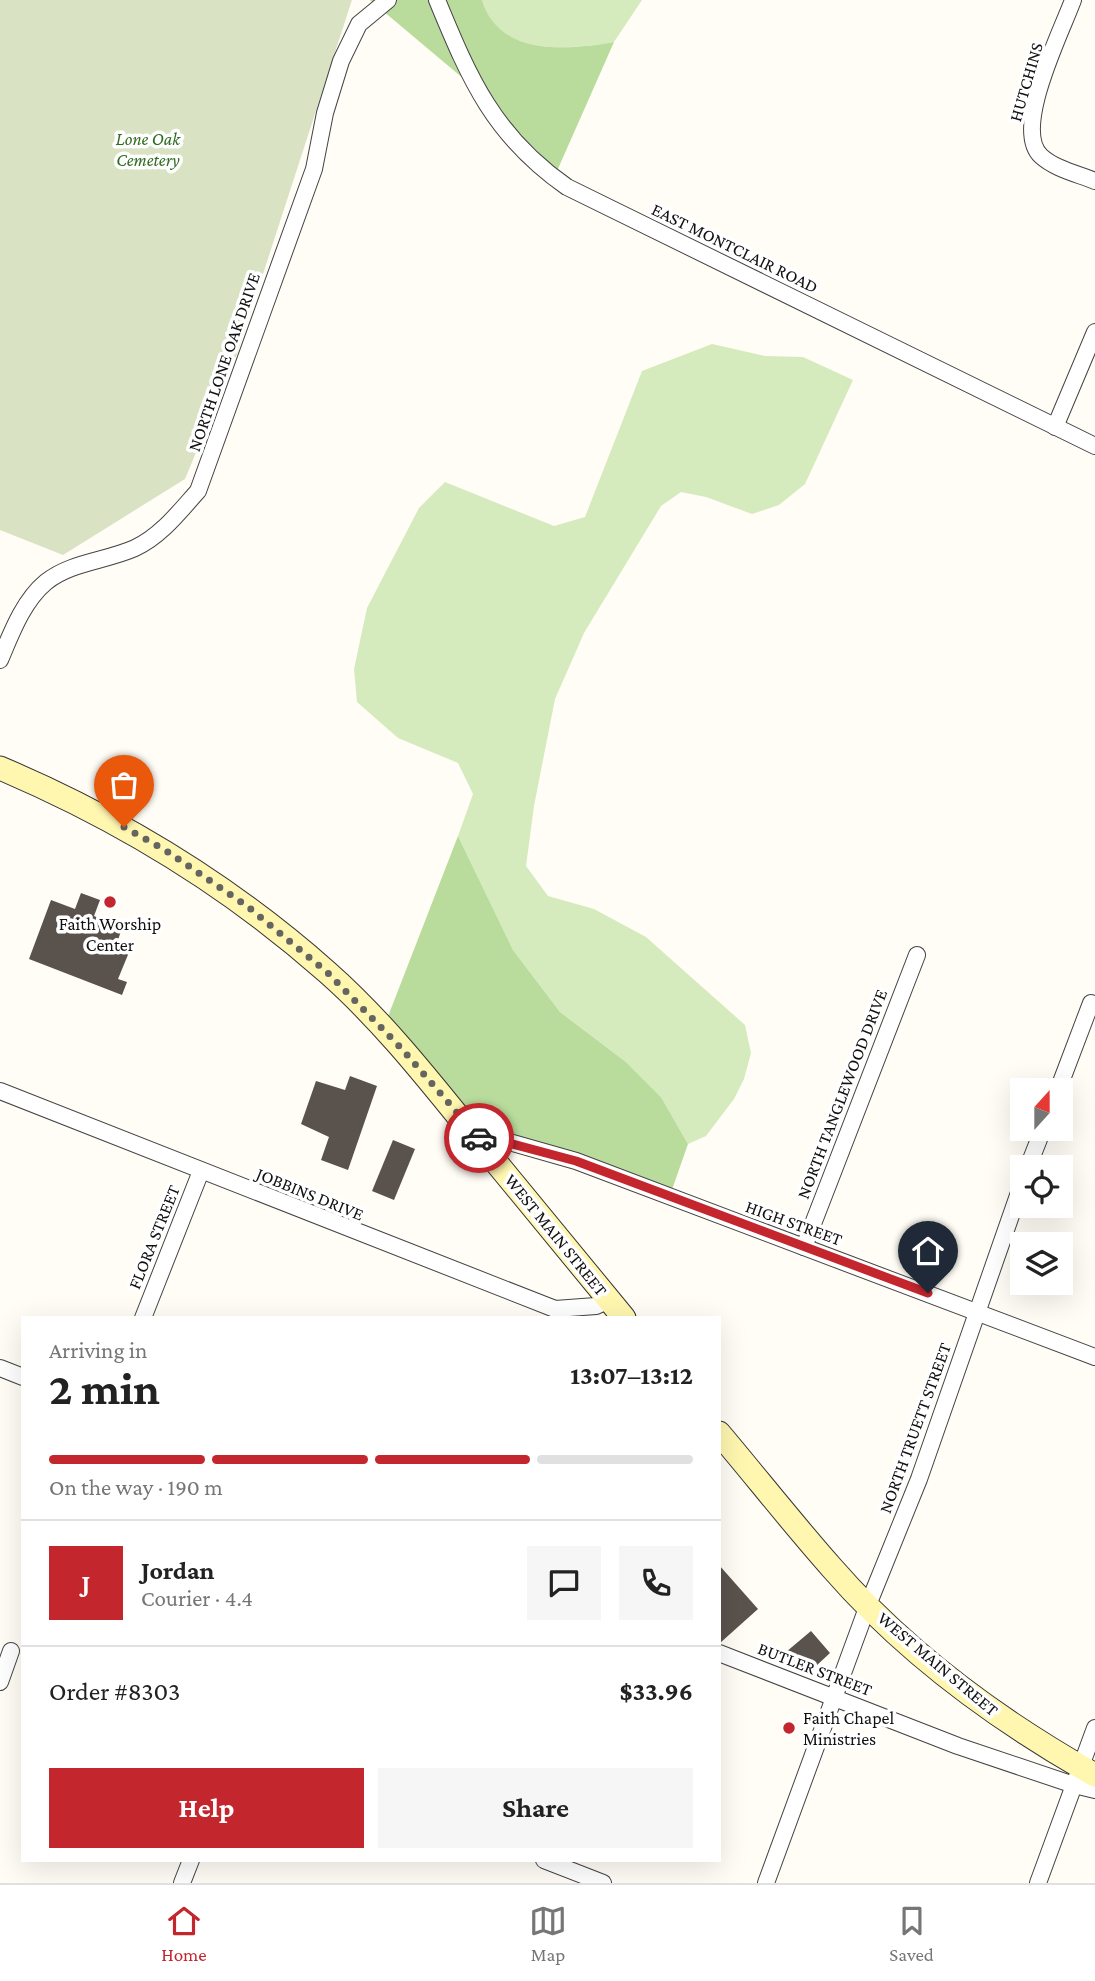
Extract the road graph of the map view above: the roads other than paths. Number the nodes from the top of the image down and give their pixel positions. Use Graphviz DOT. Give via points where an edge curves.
graph roads {
  1 [pos="388,0"];
  2 [pos="437,0"];
  3 [pos="1073,0"];
  4 [pos="1095,181"];
  5 [pos="1095,332"];
  6 [pos="1055,427"];
  7 [pos="1095,446"];
  8 [pos="0,660"];
  9 [pos="0,768"];
  10 [pos="917,955"];
  11 [pos="1091,1003"];
  12 [pos="1063,1078"];
  13 [pos="0,1091"];
  14 [pos="476,1138"];
  15 [pos="201,1171"];
  16 [pos="1010,1218"];
  17 [pos="804,1247"];
  18 [pos="609,1300"];
  19 [pos="977,1312"];
  20 [pos="145,1316"];
  21 [pos="622,1316"];
  22 [pos="1095,1357"];
  23 [pos="0,1368"];
  24 [pos="21,1376"];
  25 [pos="721,1435"];
  26 [pos="868,1605"];
  27 [pos="11,1651"];
  28 [pos="721,1654"];
  29 [pos="0,1682"];
  30 [pos="835,1698"];
  31 [pos="1095,1728"];
  32 [pos="1083,1776"];
  33 [pos="1095,1790"];
  34 [pos="190,1862"];
  35 [pos="549,1862"];
  36 [pos="183,1883"];
  37 [pos="603,1883"];
  38 [pos="766,1883"];
  39 [pos="1038,1883"];
  1 -- 8 [label="street, NORTH LONE OAK DRIVE" via="359,24 341,61 314,169 198,491 167,525 136,547 61,571 44,583 15,625"];
  2 -- 6 [label="street, EAST MONTCLAIR ROAD" via="483,102 499,126 567,187"];
  3 -- 4 [label="street, HUTCHINS" via="1040,87 1030,134 1041,156"];
  5 -- 6 [label="street"];
  6 -- 7 [label="street, EAST MONTCLAIR ROAD"];
  9 -- 14 [label="main road, WEST MAIN STREET" via="62,794 165,850 247,906 345,990 402,1049"];
  10 -- 17 [label="street, NORTH TANGLEWOOD DRIVE"];
  11 -- 12 [label="street"];
  13 -- 15 [label="street, JOBBINS DRIVE"];
  14 -- 17 [label="street, HIGH STREET" via="576,1161"];
  14 -- 18 [label="main road, WEST MAIN STREET"];
  15 -- 18 [label="street, JOBBINS DRIVE" via="555,1309 596,1306"];
  15 -- 20 [label="street, FLORA STREET"];
  16 -- 19 [label="street, NORTH TRUETT STREET"];
  17 -- 19 [label="street, HIGH STREET"];
  18 -- 21 [label="main road, WEST MAIN STREET"];
  19 -- 22 [label="street, HIGH STREET"];
  19 -- 26 [label="street, NORTH TRUETT STREET" via="919,1479"];
  23 -- 24 [label="street"];
  25 -- 26 [label="main road, WEST MAIN STREET"];
  26 -- 30 [label="street, NORTH TRUETT STREET"];
  26 -- 32 [label="main road, WEST MAIN STREET" via="972,1697"];
  27 -- 29 [label="street"];
  28 -- 30 [label="street, BUTLER STREET"];
  30 -- 32 [label="street, BUTLER STREET" via="958,1746"];
  30 -- 38 [label="street, NORTH TRUETT STREET"];
  31 -- 32 [label="street"];
  32 -- 33 [label="street, BUTLER STREET"];
  32 -- 39 [label="street"];
  34 -- 36 [label="street"];
  35 -- 37 [label="street"];
}
